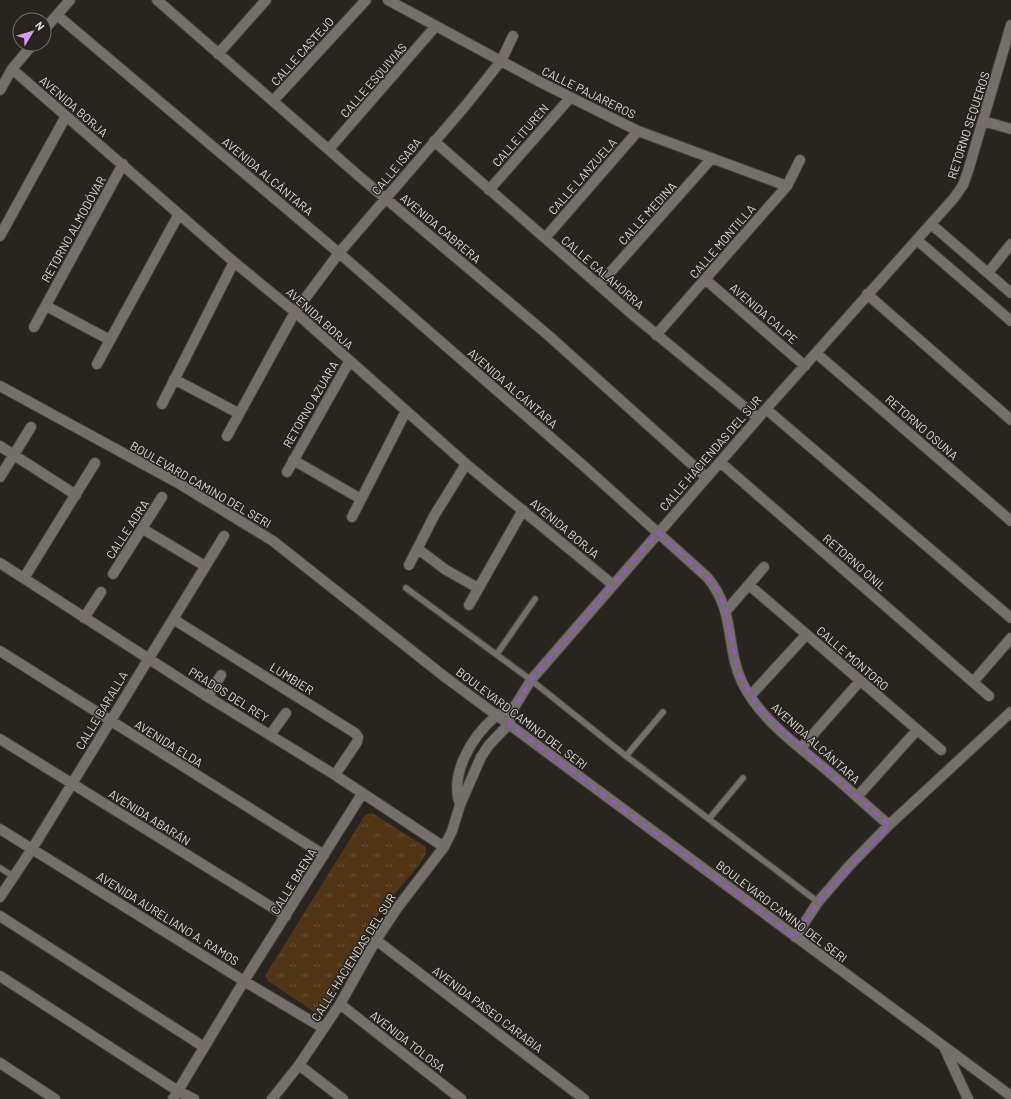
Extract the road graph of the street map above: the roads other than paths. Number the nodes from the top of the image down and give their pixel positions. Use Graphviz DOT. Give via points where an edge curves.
graph roads {
  1 [pos="70,0"];
  2 [pos="266,0"];
  3 [pos="366,0"];
  4 [pos="388,0"];
  5 [pos="162,2"];
  6 [pos="57,15"];
  7 [pos="52,21"];
  8 [pos="1011,25"];
  9 [pos="435,27"];
  10 [pos="513,36"];
  11 [pos="1008,50"];
  12 [pos="26,52"];
  13 [pos="218,54"];
  14 [pos="501,61"];
  15 [pos="12,69"];
  16 [pos="0,90"];
  17 [pos="570,98"];
  18 [pos="273,101"];
  19 [pos="66,116"];
  20 [pos="983,121"];
  21 [pos="1011,129"];
  22 [pos="638,131"];
  23 [pos="434,141"];
  24 [pos="329,149"];
  25 [pos="712,158"];
  26 [pos="800,160"];
  27 [pos="123,164"];
  28 [pos="787,186"];
  29 [pos="489,190"];
  30 [pos="385,198"];
  31 [pos="179,214"];
  32 [pos="931,224"];
  33 [pos="0,236"];
  34 [pos="545,238"];
  35 [pos="917,240"];
  36 [pos="1011,244"];
  37 [pos="339,253"];
  38 [pos="234,262"];
  39 [pos="988,273"];
  40 [pos="706,280"];
  41 [pos="599,285"];
  42 [pos="1011,293"];
  43 [pos="867,294"];
  44 [pos="46,306"];
  45 [pos="295,312"];
  46 [pos="1011,321"];
  47 [pos="34,327"];
  48 [pos="656,335"];
  49 [pos="110,340"];
  50 [pos="816,353"];
  51 [pos="349,362"];
  52 [pos="97,364"];
  53 [pos="805,366"];
  54 [pos="174,379"];
  55 [pos="0,386"];
  56 [pos="162,404"];
  57 [pos="766,409"];
  58 [pos="406,411"];
  59 [pos="238,414"];
  60 [pos="758,418"];
  61 [pos="1011,420"];
  62 [pos="31,427"];
  63 [pos="227,436"];
  64 [pos="0,446"];
  65 [pos="14,455"];
  66 [pos="293,460"];
  67 [pos="720,462"];
  68 [pos="95,463"];
  69 [pos="466,464"];
  70 [pos="287,472"];
  71 [pos="706,477"];
  72 [pos="0,478"];
  73 [pos="76,495"];
  74 [pos="162,497"];
  75 [pos="362,499"];
  76 [pos="523,510"];
  77 [pos="352,518"];
  78 [pos="1011,521"];
  79 [pos="143,529"];
  80 [pos="658,532"];
  81 [pos="224,536"];
  82 [pos="418,549"];
  83 [pos="0,563"];
  84 [pos="409,565"];
  85 [pos="205,566"];
  86 [pos="764,567"];
  87 [pos="113,574"];
  88 [pos="24,578"];
  89 [pos="612,584"];
  90 [pos="749,585"];
  91 [pos="406,588"];
  92 [pos="478,588"];
  93 [pos="101,592"];
  94 [pos="535,599"];
  95 [pos="469,606"];
  96 [pos="726,611"];
  97 [pos="84,618"];
  98 [pos="1011,618"];
  99 [pos="173,619"];
  100 [pos="806,635"];
  101 [pos="1011,638"];
  102 [pos="0,651"];
  103 [pos="497,654"];
  104 [pos="148,658"];
  105 [pos="221,675"];
  106 [pos="531,680"];
  107 [pos="860,681"];
  108 [pos="973,682"];
  109 [pos="750,695"];
  110 [pos="989,696"];
  111 [pos="208,697"];
  112 [pos="515,706"];
  113 [pos="663,712"];
  114 [pos="1011,712"];
  115 [pos="286,713"];
  116 [pos="497,716"];
  117 [pos="110,721"];
  118 [pos="509,724"];
  119 [pos="917,730"];
  120 [pos="270,735"];
  121 [pos="0,739"];
  122 [pos="801,748"];
  123 [pos="940,750"];
  124 [pos="626,756"];
  125 [pos="335,775"];
  126 [pos="743,778"];
  127 [pos="71,784"];
  128 [pos="362,794"];
  129 [pos="857,797"];
  130 [pos="460,805"];
  131 [pos="709,819"];
  132 [pos="889,825"];
  133 [pos="0,828"];
  134 [pos="444,847"];
  135 [pos="32,849"];
  136 [pos="324,855"];
  137 [pos="0,868"];
  138 [pos="14,876"];
  139 [pos="0,896"];
  140 [pos="818,902"];
  141 [pos="0,916"];
  142 [pos="286,916"];
  143 [pos="795,937"];
  144 [pos="376,940"];
  145 [pos="0,976"];
  146 [pos="244,981"];
  147 [pos="340,1004"];
  148 [pos="323,1028"];
  149 [pos="204,1047"];
  150 [pos="944,1047"];
  151 [pos="0,1063"];
  152 [pos="299,1065"];
  153 [pos="175,1095"];
  154 [pos="1011,1096"];
  155 [pos="56,1099"];
  156 [pos="194,1099"];
  157 [pos="272,1099"];
  158 [pos="343,1099"];
  159 [pos="461,1099"];
  160 [pos="584,1099"];
  161 [pos="968,1099"];
  1 -- 6 [label="street"];
  2 -- 13 [label="street"];
  3 -- 18 [label="street, CALLE CASTEJO"];
  4 -- 9 [label="street, CALLE PAJAREROS"];
  5 -- 13 [label="street, AVENIDA CABRERA"];
  6 -- 7 [label="street"];
  6 -- 37 [label="street, AVENIDA ALCÁNTARA"];
  8 -- 11 [label="street, RETORNO SEQUEROS"];
  9 -- 14 [label="street, CALLE PAJAREROS"];
  9 -- 24 [label="street, CALLE ESQUIVIAS"];
  10 -- 14 [label="street, CALLE ISABA"];
  11 -- 20 [label="street, RETORNO SEQUEROS"];
  12 -- 15 [label="street"];
  13 -- 18 [label="street, AVENIDA CABRERA"];
  14 -- 17 [label="street, CALLE PAJAREROS"];
  14 -- 23 [label="street, CALLE ISABA"];
  15 -- 16 [label="street"];
  15 -- 19 [label="street, AVENIDA BORJA"];
  17 -- 22 [label="street, CALLE PAJAREROS"];
  17 -- 29 [label="street, CALLE ITUREN"];
  18 -- 24 [label="street, AVENIDA CABRERA"];
  19 -- 27 [label="street, AVENIDA BORJA"];
  19 -- 33 [label="street"];
  20 -- 21 [label="street"];
  20 -- 32 [label="street, RETORNO SEQUEROS" via="963,185"];
  22 -- 25 [label="street, CALLE PAJAREROS"];
  22 -- 34 [label="street, CALLE LANZUELA"];
  23 -- 29 [label="street, CALLE CALAHORRA"];
  23 -- 30 [label="street, CALLE ISABA"];
  24 -- 30 [label="street, AVENIDA CABRERA"];
  25 -- 28 [label="street, CALLE PAJAREROS"];
  25 -- 41 [label="street, CALLE MEDINA"];
  26 -- 28 [label="street, CALLE MONTILLA"];
  27 -- 31 [label="street, AVENIDA BORJA"];
  27 -- 44 [label="street, RETORNO ALMODÓVAR"];
  28 -- 40 [label="street, CALLE MONTILLA"];
  29 -- 34 [label="street, CALLE CALAHORRA"];
  30 -- 37 [label="street, CALLE ISABA"];
  30 -- 71 [label="street, AVENIDA CABRERA" via="548,335"];
  31 -- 38 [label="street, AVENIDA BORJA"];
  31 -- 49 [label="street"];
  32 -- 35 [label="street, CALLE HACIENDAS DEL SUR"];
  32 -- 39 [label="street"];
  34 -- 41 [label="street, CALLE CALAHORRA"];
  35 -- 43 [label="street, CALLE HACIENDAS DEL SUR"];
  35 -- 46 [label="street"];
  36 -- 39 [label="street"];
  37 -- 45 [label="street, CALLE ISABA"];
  37 -- 80 [label="street, AVENIDA ALCÁNTARA"];
  38 -- 45 [label="street, AVENIDA BORJA"];
  38 -- 54 [label="street"];
  39 -- 42 [label="street"];
  40 -- 48 [label="street, CALLE MONTILLA"];
  40 -- 53 [label="street, AVENIDA CALPE"];
  41 -- 48 [label="street, CALLE CALAHORRA"];
  43 -- 50 [label="street, CALLE HACIENDAS DEL SUR"];
  43 -- 61 [label="street"];
  44 -- 47 [label="street, RETORNO ALMODÓVAR"];
  44 -- 49 [label="street"];
  45 -- 51 [label="street, AVENIDA BORJA"];
  45 -- 59 [label="street, CALLE ISABA"];
  48 -- 60 [label="street, CALLE CALAHORRA"];
  49 -- 52 [label="street"];
  50 -- 53 [label="street, CALLE HACIENDAS DEL SUR"];
  50 -- 78 [label="street, RETORNO OSUNA"];
  51 -- 58 [label="street, AVENIDA BORJA"];
  51 -- 66 [label="street, RETORNO AZUARA"];
  53 -- 57 [label="street, CALLE HACIENDAS DEL SUR"];
  54 -- 56 [label="street"];
  54 -- 59 [label="street"];
  55 -- 116 [label="street, BOULEVARD CAMINO DEL SERI" via="178,483 254,528"];
  57 -- 60 [label="street, CALLE HACIENDAS DEL SUR"];
  57 -- 98 [label="street"];
  58 -- 69 [label="street, AVENIDA BORJA"];
  58 -- 75 [label="street"];
  59 -- 63 [label="street, CALLE ISABA"];
  60 -- 67 [label="street, CALLE HACIENDAS DEL SUR"];
  62 -- 65 [label="street"];
  64 -- 65 [label="street"];
  65 -- 72 [label="street"];
  65 -- 73 [label="street"];
  66 -- 70 [label="street, RETORNO AZUARA"];
  66 -- 75 [label="street, RETORNO AZUARA"];
  67 -- 71 [label="street, CALLE HACIENDAS DEL SUR"];
  67 -- 108 [label="street, RETORNO ONIL"];
  68 -- 73 [label="street"];
  69 -- 76 [label="street, AVENIDA BORJA"];
  69 -- 82 [label="street" via="434,516"];
  71 -- 80 [label="street, CALLE HACIENDAS DEL SUR"];
  73 -- 88 [label="street"];
  74 -- 79 [label="street, CALLE ADRA"];
  75 -- 77 [label="street"];
  76 -- 89 [label="street, AVENIDA BORJA"];
  76 -- 92 [label="street"];
  79 -- 85 [label="street"];
  79 -- 87 [label="street, CALLE ADRA"];
  80 -- 89 [label="street, CALLE HACIENDAS DEL SUR"];
  80 -- 96 [label="street, AVENIDA ALCÁNTARA" via="707,577 718,590"];
  81 -- 85 [label="street, CALLE BARALLA"];
  82 -- 84 [label="street"];
  82 -- 92 [label="street" via="446,570"];
  83 -- 88 [label="street, PRADOS DEL REY"];
  85 -- 99 [label="street, CALLE BARALLA"];
  86 -- 90 [label="street"];
  88 -- 97 [label="street, PRADOS DEL REY"];
  89 -- 106 [label="street, CALLE HACIENDAS DEL SUR"];
  90 -- 96 [label="street"];
  90 -- 100 [label="street, CALLE MONTORO"];
  91 -- 103 [label="lane"];
  92 -- 95 [label="street"];
  93 -- 97 [label="street"];
  94 -- 103 [label="lane"];
  96 -- 109 [label="street, AVENIDA ALCÁNTARA" via="738,672"];
  97 -- 104 [label="street, PRADOS DEL REY"];
  99 -- 104 [label="street, CALLE BARALLA"];
  99 -- 125 [label="street, LUMBIER" via="355,733 358,737 357,742"];
  100 -- 107 [label="street, CALLE MONTORO"];
  100 -- 109 [label="street"];
  101 -- 108 [label="street"];
  102 -- 117 [label="street, AVENIDA ELDA"];
  103 -- 106 [label="lane"];
  104 -- 111 [label="street, PRADOS DEL REY"];
  104 -- 117 [label="street, CALLE BARALLA"];
  105 -- 111 [label="street"];
  106 -- 112 [label="street, CALLE HACIENDAS DEL SUR"];
  106 -- 124 [label="lane"];
  107 -- 119 [label="street, CALLE MONTORO"];
  107 -- 122 [label="street"];
  108 -- 110 [label="street, RETORNO ONIL"];
  109 -- 122 [label="street, AVENIDA ALCÁNTARA" via="777,728"];
  111 -- 120 [label="street, PRADOS DEL REY"];
  112 -- 116 [label="street, CALLE HACIENDAS DEL SUR"];
  112 -- 118 [label="street, CALLE HACIENDAS DEL SUR"];
  113 -- 124 [label="lane"];
  114 -- 132 [label="street"];
  115 -- 120 [label="street"];
  116 -- 118 [label="street, BOULEVARD CAMINO DEL SERI"];
  116 -- 130 [label="street, CALLE HACIENDAS DEL SUR" via="474,740 464,761 456,785"];
  117 -- 127 [label="street, CALLE BARALLA"];
  117 -- 136 [label="street, AVENIDA ELDA"];
  118 -- 130 [label="street, CALLE HACIENDAS DEL SUR" via="481,757"];
  118 -- 143 [label="street, BOULEVARD CAMINO DEL SERI"];
  119 -- 123 [label="street, CALLE MONTORO"];
  119 -- 129 [label="street"];
  120 -- 125 [label="street, PRADOS DEL REY"];
  121 -- 127 [label="street, AVENIDA ABARÁN"];
  122 -- 129 [label="street, AVENIDA ALCÁNTARA"];
  124 -- 131 [label="lane"];
  125 -- 128 [label="street, PRADOS DEL REY"];
  126 -- 131 [label="lane"];
  127 -- 135 [label="street, CALLE BARALLA"];
  127 -- 142 [label="street, AVENIDA ABARÁN"];
  128 -- 134 [label="street, PRADOS DEL REY"];
  128 -- 136 [label="street, CALLE BAENA"];
  129 -- 132 [label="street, AVENIDA ALCÁNTARA"];
  130 -- 134 [label="street, CALLE HACIENDAS DEL SUR"];
  131 -- 140 [label="lane"];
  132 -- 140 [label="street"];
  133 -- 135 [label="street, AVENIDA AURELIANO A. RAMOS"];
  134 -- 144 [label="street, CALLE HACIENDAS DEL SUR"];
  135 -- 138 [label="street, CALLE BARALLA"];
  135 -- 146 [label="street, AVENIDA AURELIANO A. RAMOS"];
  136 -- 142 [label="street, CALLE BAENA"];
  137 -- 138 [label="lane"];
  138 -- 139 [label="street, CALLE BARALLA"];
  140 -- 143 [label="street"];
  141 -- 149 [label="street"];
  142 -- 146 [label="street, CALLE BAENA"];
  143 -- 150 [label="street, BOULEVARD CAMINO DEL SERI"];
  144 -- 147 [label="street, CALLE HACIENDAS DEL SUR"];
  144 -- 160 [label="street, AVENIDA PASEO CARABIA"];
  145 -- 153 [label="street"];
  146 -- 148 [label="street, AVENIDA AURELIANO A. RAMOS"];
  146 -- 149 [label="street, CALLE BAENA"];
  147 -- 148 [label="street, CALLE HACIENDAS DEL SUR"];
  147 -- 159 [label="street, AVENIDA TOLOSA"];
  148 -- 152 [label="street, CALLE HACIENDAS DEL SUR"];
  149 -- 153 [label="street, CALLE BAENA"];
  150 -- 154 [label="street, BOULEVARD CAMINO DEL SERI"];
  150 -- 161 [label="street"];
  151 -- 155 [label="street"];
  152 -- 157 [label="street, CALLE HACIENDAS DEL SUR"];
  152 -- 158 [label="street"];
  153 -- 156 [label="street"];
}
